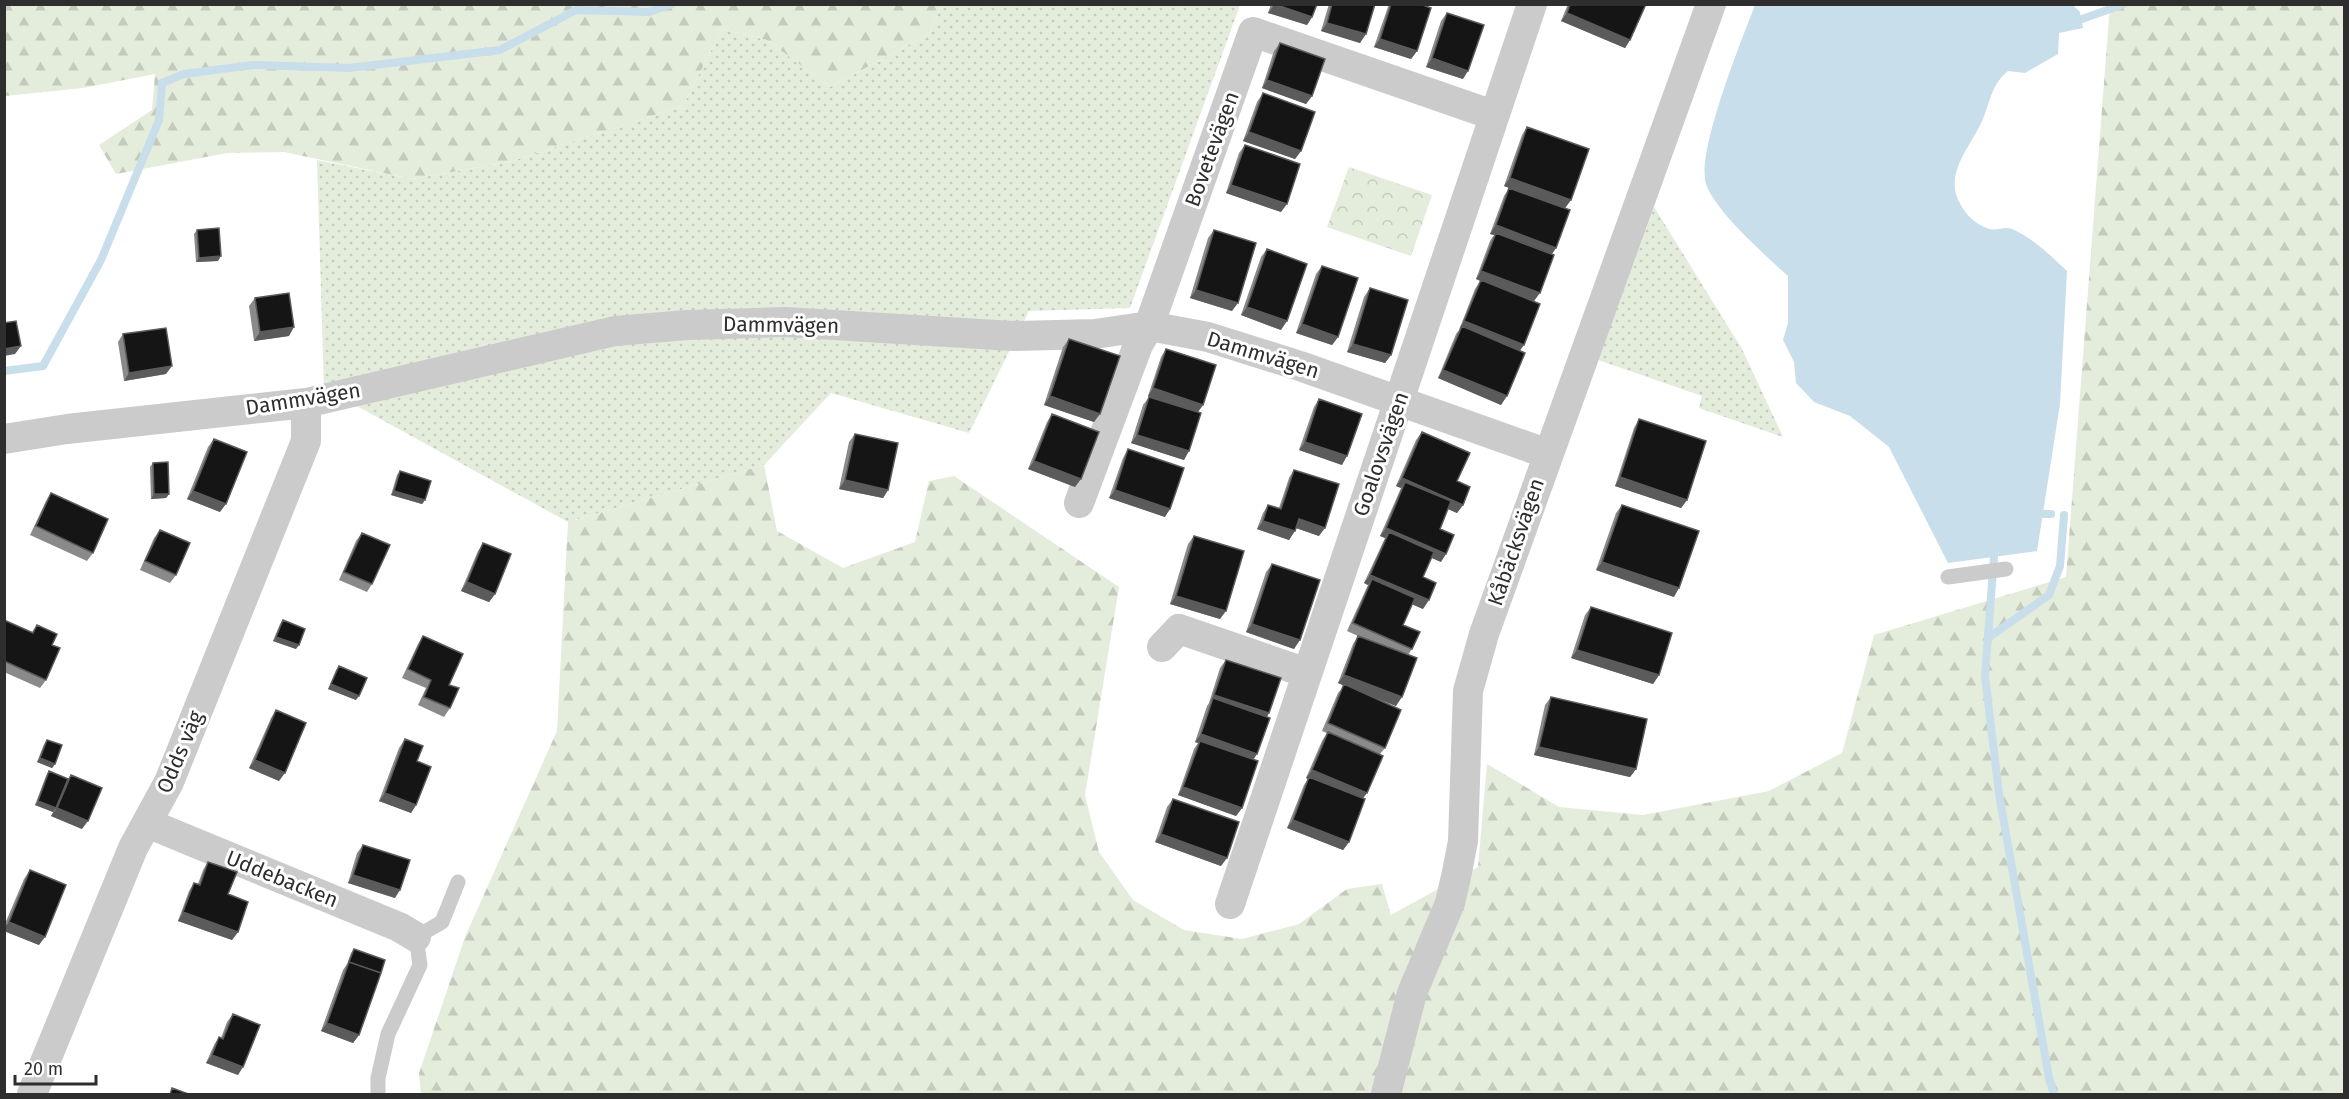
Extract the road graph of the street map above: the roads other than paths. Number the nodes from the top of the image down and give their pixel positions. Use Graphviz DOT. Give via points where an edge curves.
graph roads {
  1 [pos="1533,4"];
  2 [pos="1711,4"];
  3 [pos="1493,115"];
  4 [pos="1149,326"];
  5 [pos="1399,400"];
  6 [pos="306,403"];
  7 [pos="4,440"];
  8 [pos="1548,454"];
  9 [pos="1079,503"];
  10 [pos="2006,569"];
  11 [pos="1948,577"];
  12 [pos="1162,647"];
  13 [pos="1307,673"];
  14 [pos="147,823"];
  15 [pos="458,882"];
  16 [pos="1230,904"];
  17 [pos="416,938"];
  18 [pos="32,1095"];
  19 [pos="378,1095"];
  20 [pos="1386,1095"];
  1 -- 3 [label="street, Goalovsvägen"];
  2 -- 8 [label="street, Kåbäcksvägen"];
  3 -- 4 [label="street, Bovetevägen" via="1253,32"];
  3 -- 5 [label="street, Goalovsvägen"];
  4 -- 5 [label="street, Dammvägen" via="1208,337"];
  4 -- 6 [label="street, Dammvägen" via="1095,334 1013,336 785,322 615,331"];
  4 -- 9 [label="street, Bovetevägen" via="1138,345"];
  5 -- 8 [label="street, Dammvägen"];
  5 -- 13 [label="street, Goalovsvägen"];
  6 -- 7 [label="street, Dammvägen" via="67,429"];
  6 -- 14 [label="street, Odds väg" via="306,441 169,782"];
  8 -- 20 [label="street, Kåbäcksvägen" via="1484,634 1468,691 1463,841 1457,872 1450,903 1412,993"];
  10 -- 11 [label="lane"];
  12 -- 13 [label="street" via="1179,629"];
  13 -- 16 [label="street, Goalovsvägen"];
  14 -- 17 [label="street, Uddebacken" via="399,927"];
  14 -- 18 [label="street, Odds väg" via="133,848"];
  15 -- 17 [label="lane" via="442,922"];
  17 -- 19 [label="lane" via="420,964 387,1035"];
}
